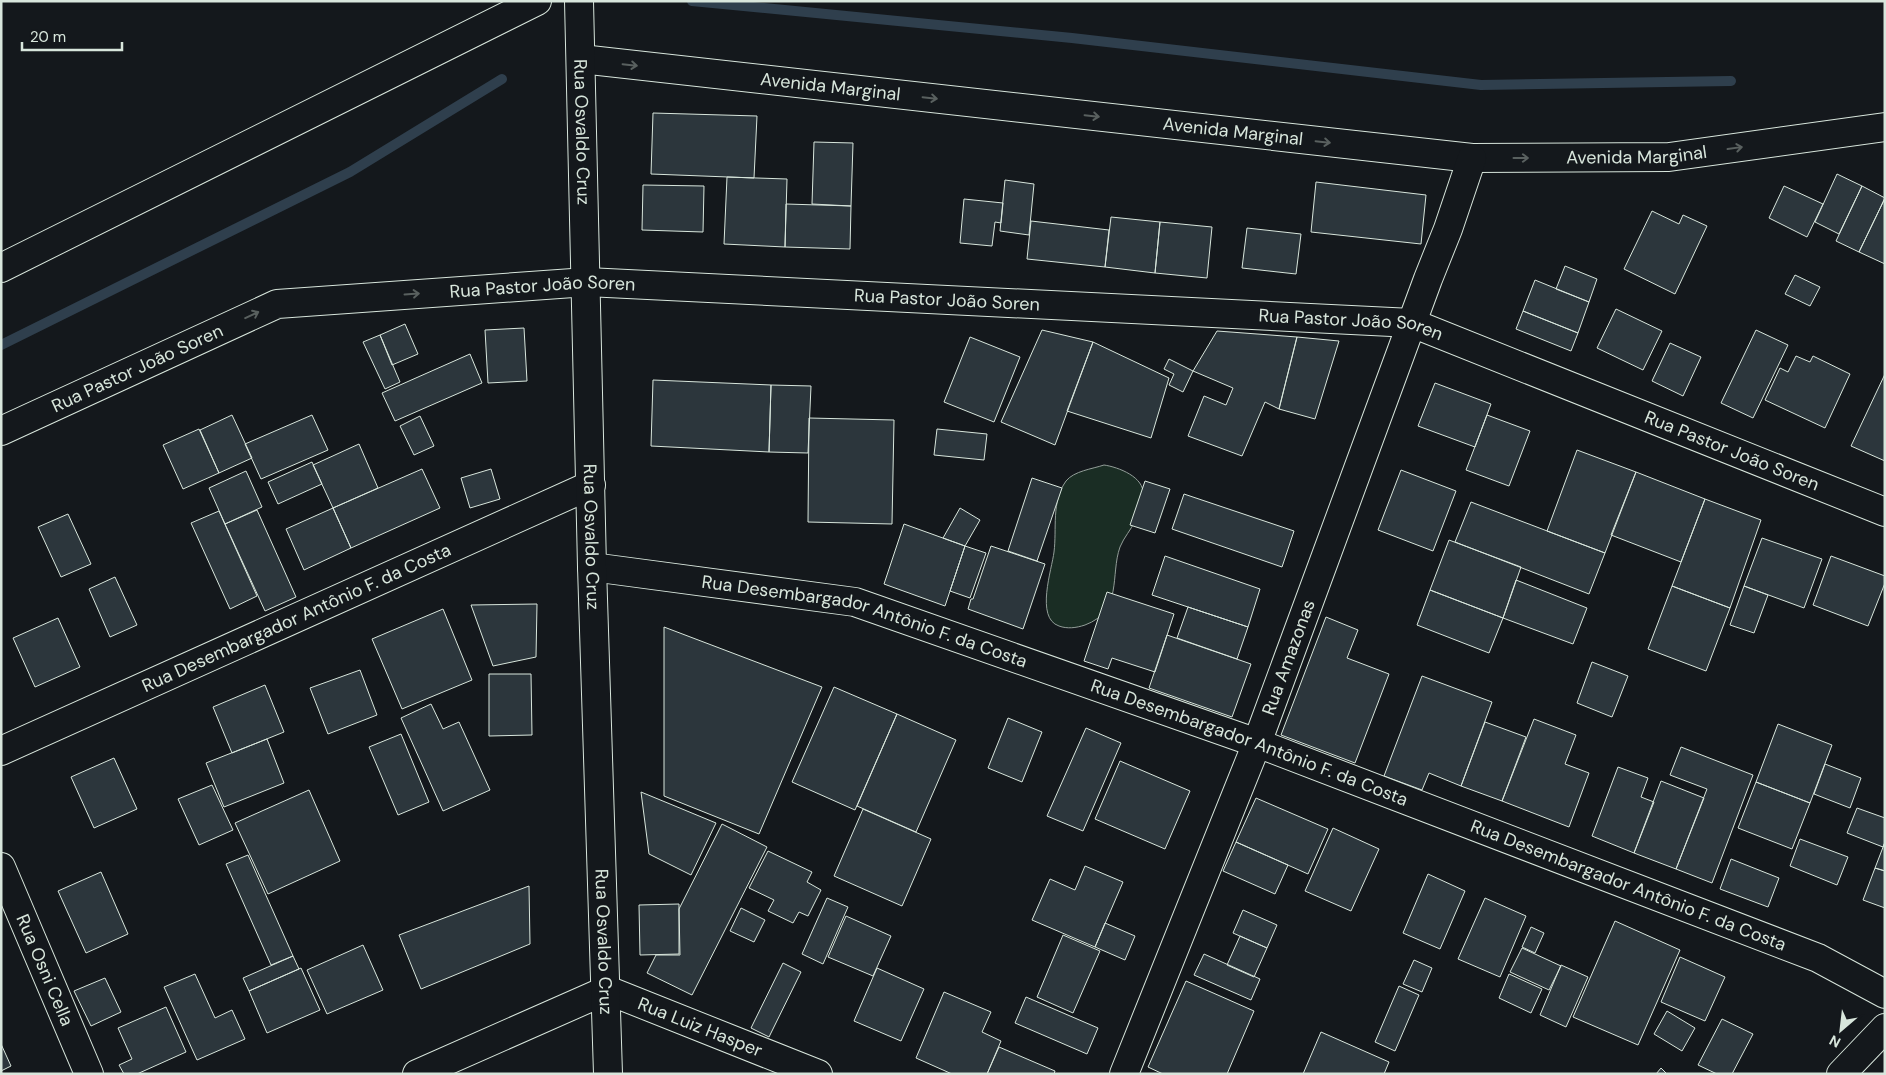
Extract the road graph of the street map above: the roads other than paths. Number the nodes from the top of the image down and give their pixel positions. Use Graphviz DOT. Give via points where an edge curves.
graph roads {
  1 [pos="537,1"];
  2 [pos="579,1"];
  3 [pos="581,59"];
  4 [pos="1885,127"];
  5 [pos="1472,158"];
  6 [pos="1,268"];
  7 [pos="587,282"];
  8 [pos="1412,323"];
  9 [pos="1,431"];
  10 [pos="591,485"];
  11 [pos="1885,512"];
  12 [pos="592,567"];
  13 [pos="1258,743"];
  14 [pos="1,751"];
  15 [pos="1,867"];
  16 [pos="607,990"];
  17 [pos="1885,994"];
  18 [pos="1885,1028"];
  19 [pos="89,1074"];
  20 [pos="417,1074"];
  21 [pos="608,1074"];
  22 [pos="818,1074"];
  23 [pos="1124,1074"];
  24 [pos="1841,1074"];
  1 -- 6 [label="main road"];
  2 -- 3 [label="main road, Rua Osvaldo Cruz"];
  3 -- 5 [label="main road, Avenida Marginal, one-way"];
  3 -- 7 [label="main road, Rua Osvaldo Cruz"];
  5 -- 4 [label="main road, Avenida Marginal, one-way" via="1669,157"];
  5 -- 8 [label="main road, Rua Amazonas"];
  7 -- 8 [label="main road, Rua Pastor João Soren"];
  9 -- 7 [label="main road, Rua Pastor João Soren, one-way" via="277,304"];
  7 -- 10 [label="main road, Rua Osvaldo Cruz"];
  8 -- 11 [label="main road, Rua Pastor João Soren"];
  8 -- 13 [label="main road, Rua Amazonas"];
  10 -- 12 [label="main road, Rua Osvaldo Cruz"];
  10 -- 14 [label="main road, Rua Desembargador Antônio F. da Costa"];
  12 -- 13 [label="main road, Rua Desembargador Antônio F. da Costa" via="855,602"];
  12 -- 16 [label="main road, Rua Osvaldo Cruz"];
  13 -- 17 [label="main road, Rua Desembargador Antônio F. da Costa" via="1818,958"];
  13 -- 23 [label="main road, Rua Amazonas"];
  15 -- 19 [label="main road, Rua Osni Cella"];
  16 -- 20 [label="main road"];
  16 -- 21 [label="main road, Rua Osvaldo Cruz"];
  16 -- 22 [label="main road, Rua Luiz Hasper"];
  18 -- 24 [label="main road"];
}
